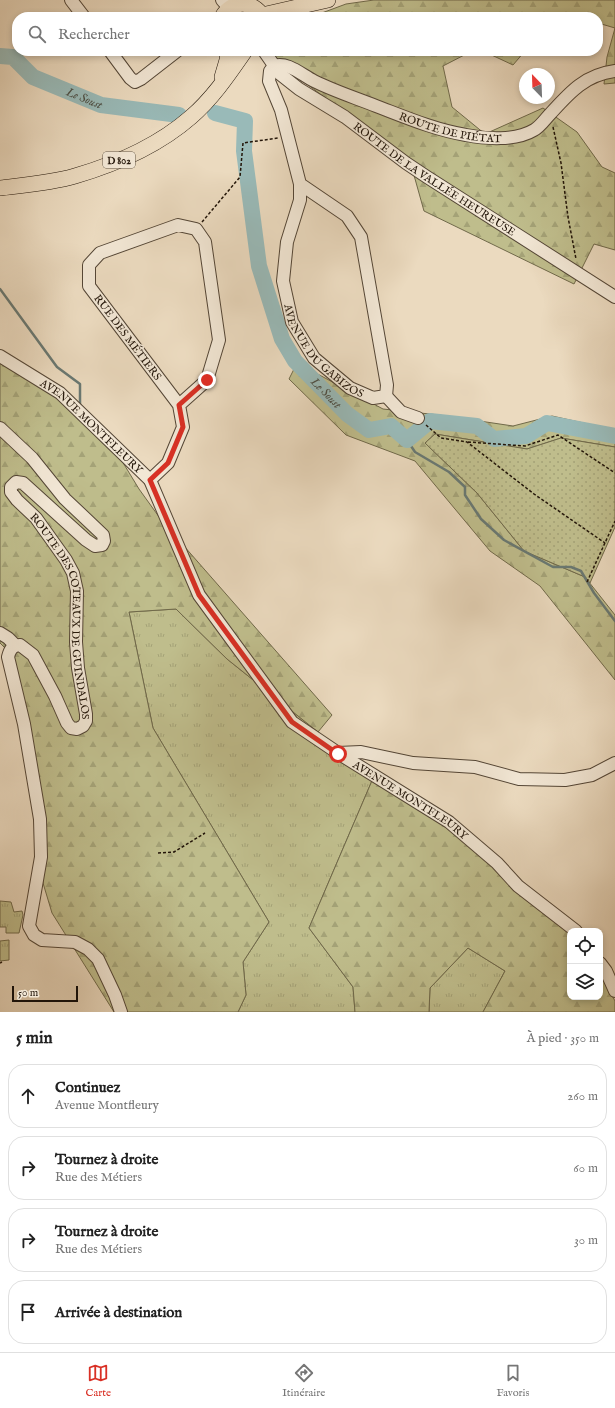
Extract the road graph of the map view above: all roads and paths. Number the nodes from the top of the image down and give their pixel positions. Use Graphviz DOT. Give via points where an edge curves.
graph roads {
  1 [pos="71,0"];
  2 [pos="323,1"];
  3 [pos="224,8"];
  4 [pos="259,10"];
  5 [pos="80,12"];
  6 [pos="295,12"];
  7 [pos="114,56"];
  8 [pos="170,56"];
  9 [pos="227,56"];
  10 [pos="241,56"];
  11 [pos="267,56"];
  12 [pos="274,66"];
  13 [pos="615,71"];
  14 [pos="218,88"];
  15 [pos="548,116"];
  16 [pos="288,136"];
  17 [pos="300,184"];
  18 [pos="0,188"];
  19 [pos="196,229"];
  20 [pos="579,273"];
  21 [pos="615,297"];
  22 [pos="0,356"];
  23 [pos="386,396"];
  24 [pos="179,405"];
  25 [pos="418,418"];
  26 [pos="0,428"];
  27 [pos="433,431"];
  28 [pos="467,442"];
  29 [pos="615,473"];
  30 [pos="150,480"];
  31 [pos="615,521"];
  32 [pos="605,543"];
  33 [pos="587,582"];
  34 [pos="0,633"];
  35 [pos="15,645"];
  36 [pos="338,754"];
  37 [pos="615,763"];
  38 [pos="205,833"];
  39 [pos="158,853"];
  40 [pos="572,928"];
  41 [pos="601,964"];
  42 [pos="615,991"];
  43 [pos="121,1012"];
  1 -- 5 [label="street"];
  2 -- 4 [label="main road"];
  2 -- 6 [label="main road"];
  3 -- 4 [label="main road" via="240,4"];
  7 -- 8 [label="street" via="135,82"];
  9 -- 14 [label="main road, D 802"];
  10 -- 14 [label="main road, D 802"];
  11 -- 12 [label="street, ROUTE DE LA VALLÉE HEUREUSE"];
  12 -- 15 [label="street, ROUTE DE PIÉTAT" via="287,66 339,92 439,129 465,135 490,138 517,136 534,130"];
  12 -- 16 [label="street, AVENUE DU GABIZOS" via="270,71 269,80"];
  12 -- 20 [label="street, ROUTE DE LA VALLÉE HEUREUSE" via="299,89 345,117 406,163"];
  13 -- 15 [label="street, ROUTE DE PIÉTAT" via="602,73 584,81"];
  14 -- 18 [label="main road, D 802" via="191,118 154,143 114,163 75,176"];
  15 -- 20 [label="path" via="561,162"];
  16 -- 17 [label="street, AVENUE DU GABIZOS"];
  16 -- 19 [label="path" via="243,143 240,177"];
  17 -- 23 [label="street, AVENUE DU GABIZOS" via="347,216 361,237 388,386"];
  17 -- 23 [label="street, AVENUE DU GABIZOS" via="300,200 287,242 283,281 292,322 314,358 350,388 373,398"];
  19 -- 24 [label="street" via="205,242 219,340 207,380"];
  19 -- 24 [label="street, RUE DES MÉTIERS" via="178,225 100,253 89,265 89,286"];
  20 -- 21 [label="street, ROUTE DE LA VALLÉE HEUREUSE"];
  22 -- 30 [label="street, AVENUE MONTFLEURY" via="60,392"];
  23 -- 25 [label="street" via="401,412"];
  24 -- 30 [label="street, RUE DES MÉTIERS" via="183,427 168,463"];
  26 -- 35 [label="street, ROUTE DES COTEAUX DE GUINDALOS" via="32,458 65,499 103,535 102,545 96,546 23,483 16,482 11,487 11,492 36,518 73,573 77,591 76,648 86,714 83,726 71,728 33,656 20,645"];
  27 -- 28 [label="path" via="441,438"];
  28 -- 29 [label="path" via="525,446 558,435"];
  28 -- 32 [label="path" via="534,494"];
  30 -- 36 [label="street, AVENUE MONTFLEURY" via="199,595 292,722"];
  31 -- 32 [label="path"];
  32 -- 33 [label="path"];
  34 -- 35 [label="street"];
  35 -- 43 [label="street" via="8,656 24,724 40,819 40,857 29,926 34,935 42,940 75,942 88,949 98,959"];
  36 -- 37 [label="street" via="361,752 413,763 475,767 519,779 565,780 592,775"];
  36 -- 40 [label="street, AVENUE MONTFLEURY" via="450,822 497,863 518,886"];
  38 -- 39 [label="path" via="174,852"];
  41 -- 42 [label="street"];
}
